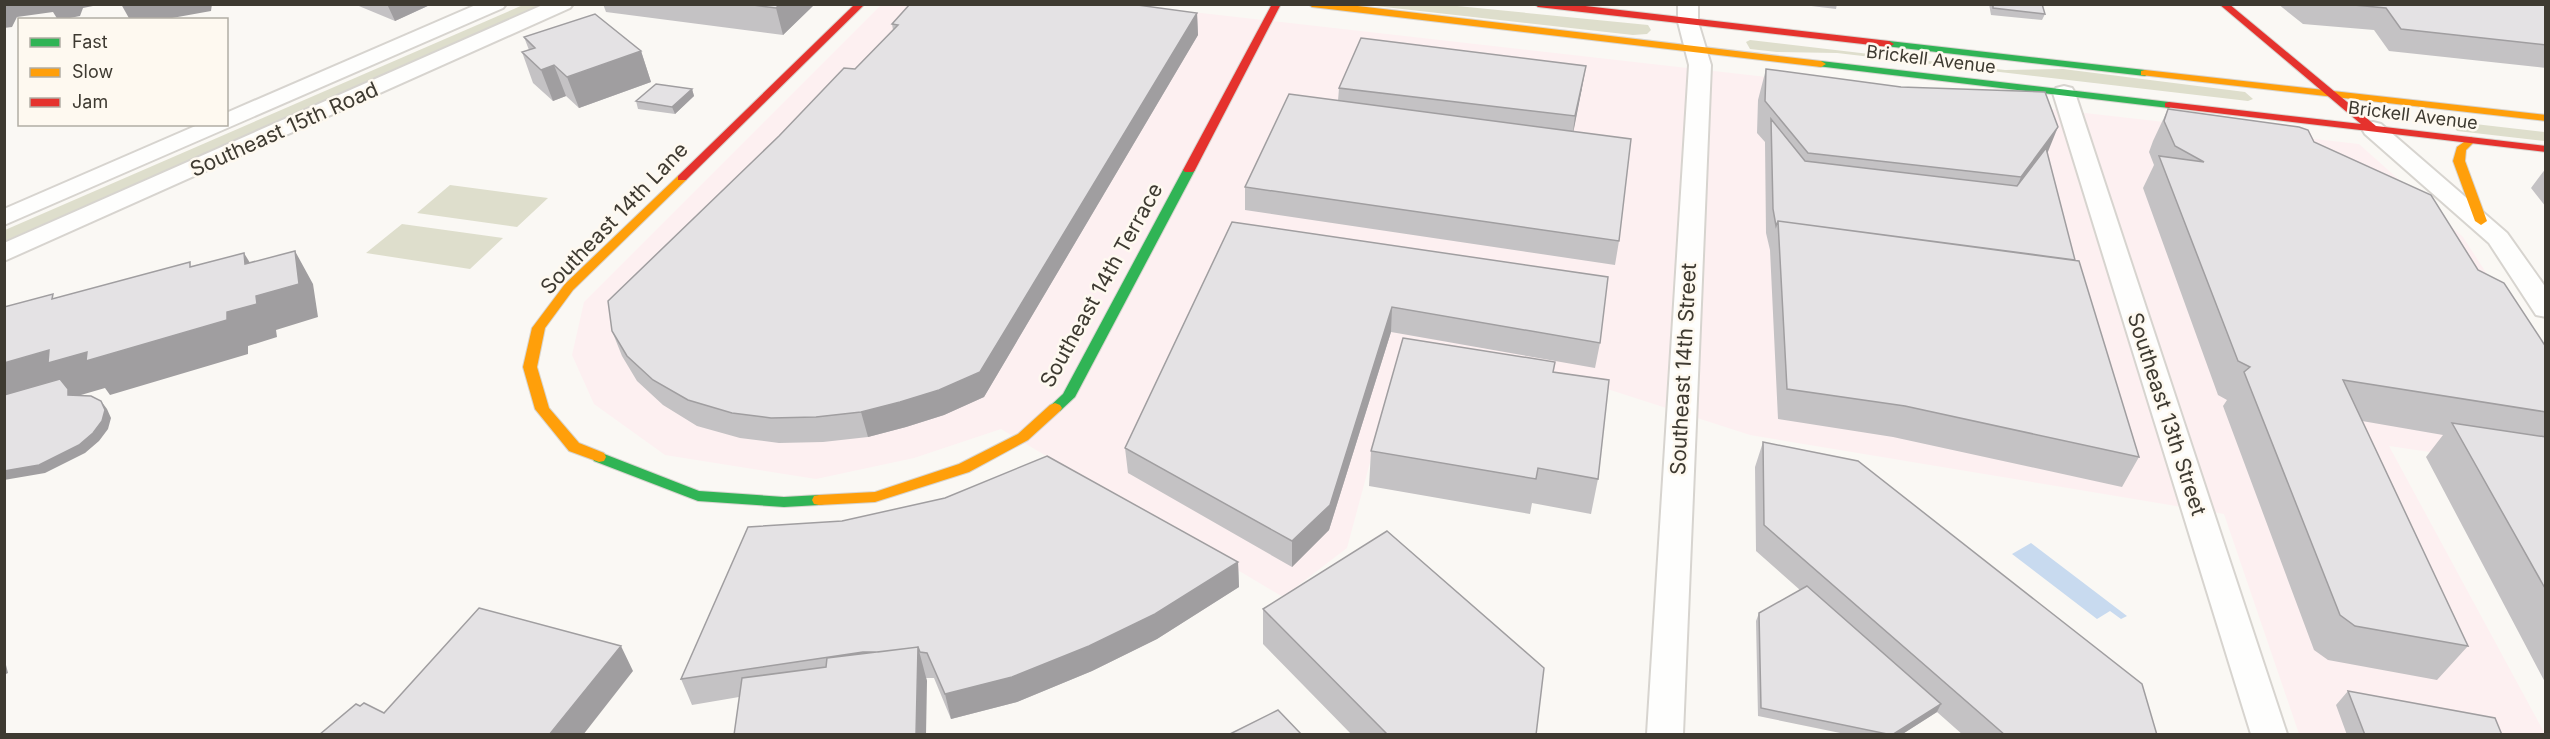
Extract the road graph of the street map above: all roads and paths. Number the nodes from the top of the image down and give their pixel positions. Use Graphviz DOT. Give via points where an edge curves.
graph roads {
  1 [pos="496,4"];
  2 [pos="563,4"];
  3 [pos="861,4"];
  4 [pos="1277,4"];
  5 [pos="1312,4"];
  6 [pos="1538,4"];
  7 [pos="2223,4"];
  8 [pos="1688,13"];
  9 [pos="1696,50"];
  10 [pos="2064,93"];
  11 [pos="2328,94"];
  12 [pos="2546,118"];
  13 [pos="228,121"];
  14 [pos="215,126"];
  15 [pos="2373,129"];
  16 [pos="2471,140"];
  17 [pos="2546,149"];
  18 [pos="4,218"];
  19 [pos="2481,221"];
  20 [pos="4,253"];
  21 [pos="2546,309"];
  22 [pos="698,496"];
  23 [pos="1665,735"];
  24 [pos="2269,735"];
  1 -- 13 [label="street, Southeast 15th Road"];
  2 -- 20 [label="street, Southeast 15th Road"];
  3 -- 22 [label="main road, Southeast 14th Lane" via="569,287 539,328 530,367 542,409 574,447"];
  4 -- 22 [label="main road, Southeast 14th Terrace" via="1068,397 1023,438 964,468 875,497 784,502"];
  5 -- 9 [label="main road, Brickell Avenue"];
  6 -- 8 [label="main road, Brickell Avenue"];
  7 -- 11 [label="main road"];
  8 -- 9 [label="street, Southeast 14th Street"];
  8 -- 11 [label="main road, Brickell Avenue"];
  9 -- 10 [label="main road, Brickell Avenue"];
  9 -- 23 [label="street, Southeast 14th Street" via="1700,65"];
  10 -- 15 [label="main road, Brickell Avenue"];
  10 -- 24 [label="street, Southeast 13th Street"];
  11 -- 12 [label="main road, Brickell Avenue"];
  11 -- 15 [label="main road"];
  14 -- 18 [label="street, Southeast 15th Road"];
  15 -- 16 [label="main road, Brickell Avenue"];
  15 -- 19 [label="street"];
  16 -- 17 [label="main road, Brickell Avenue"];
  16 -- 19 [label="main road" via="2458,154"];
  19 -- 21 [label="street" via="2498,238"];
}
